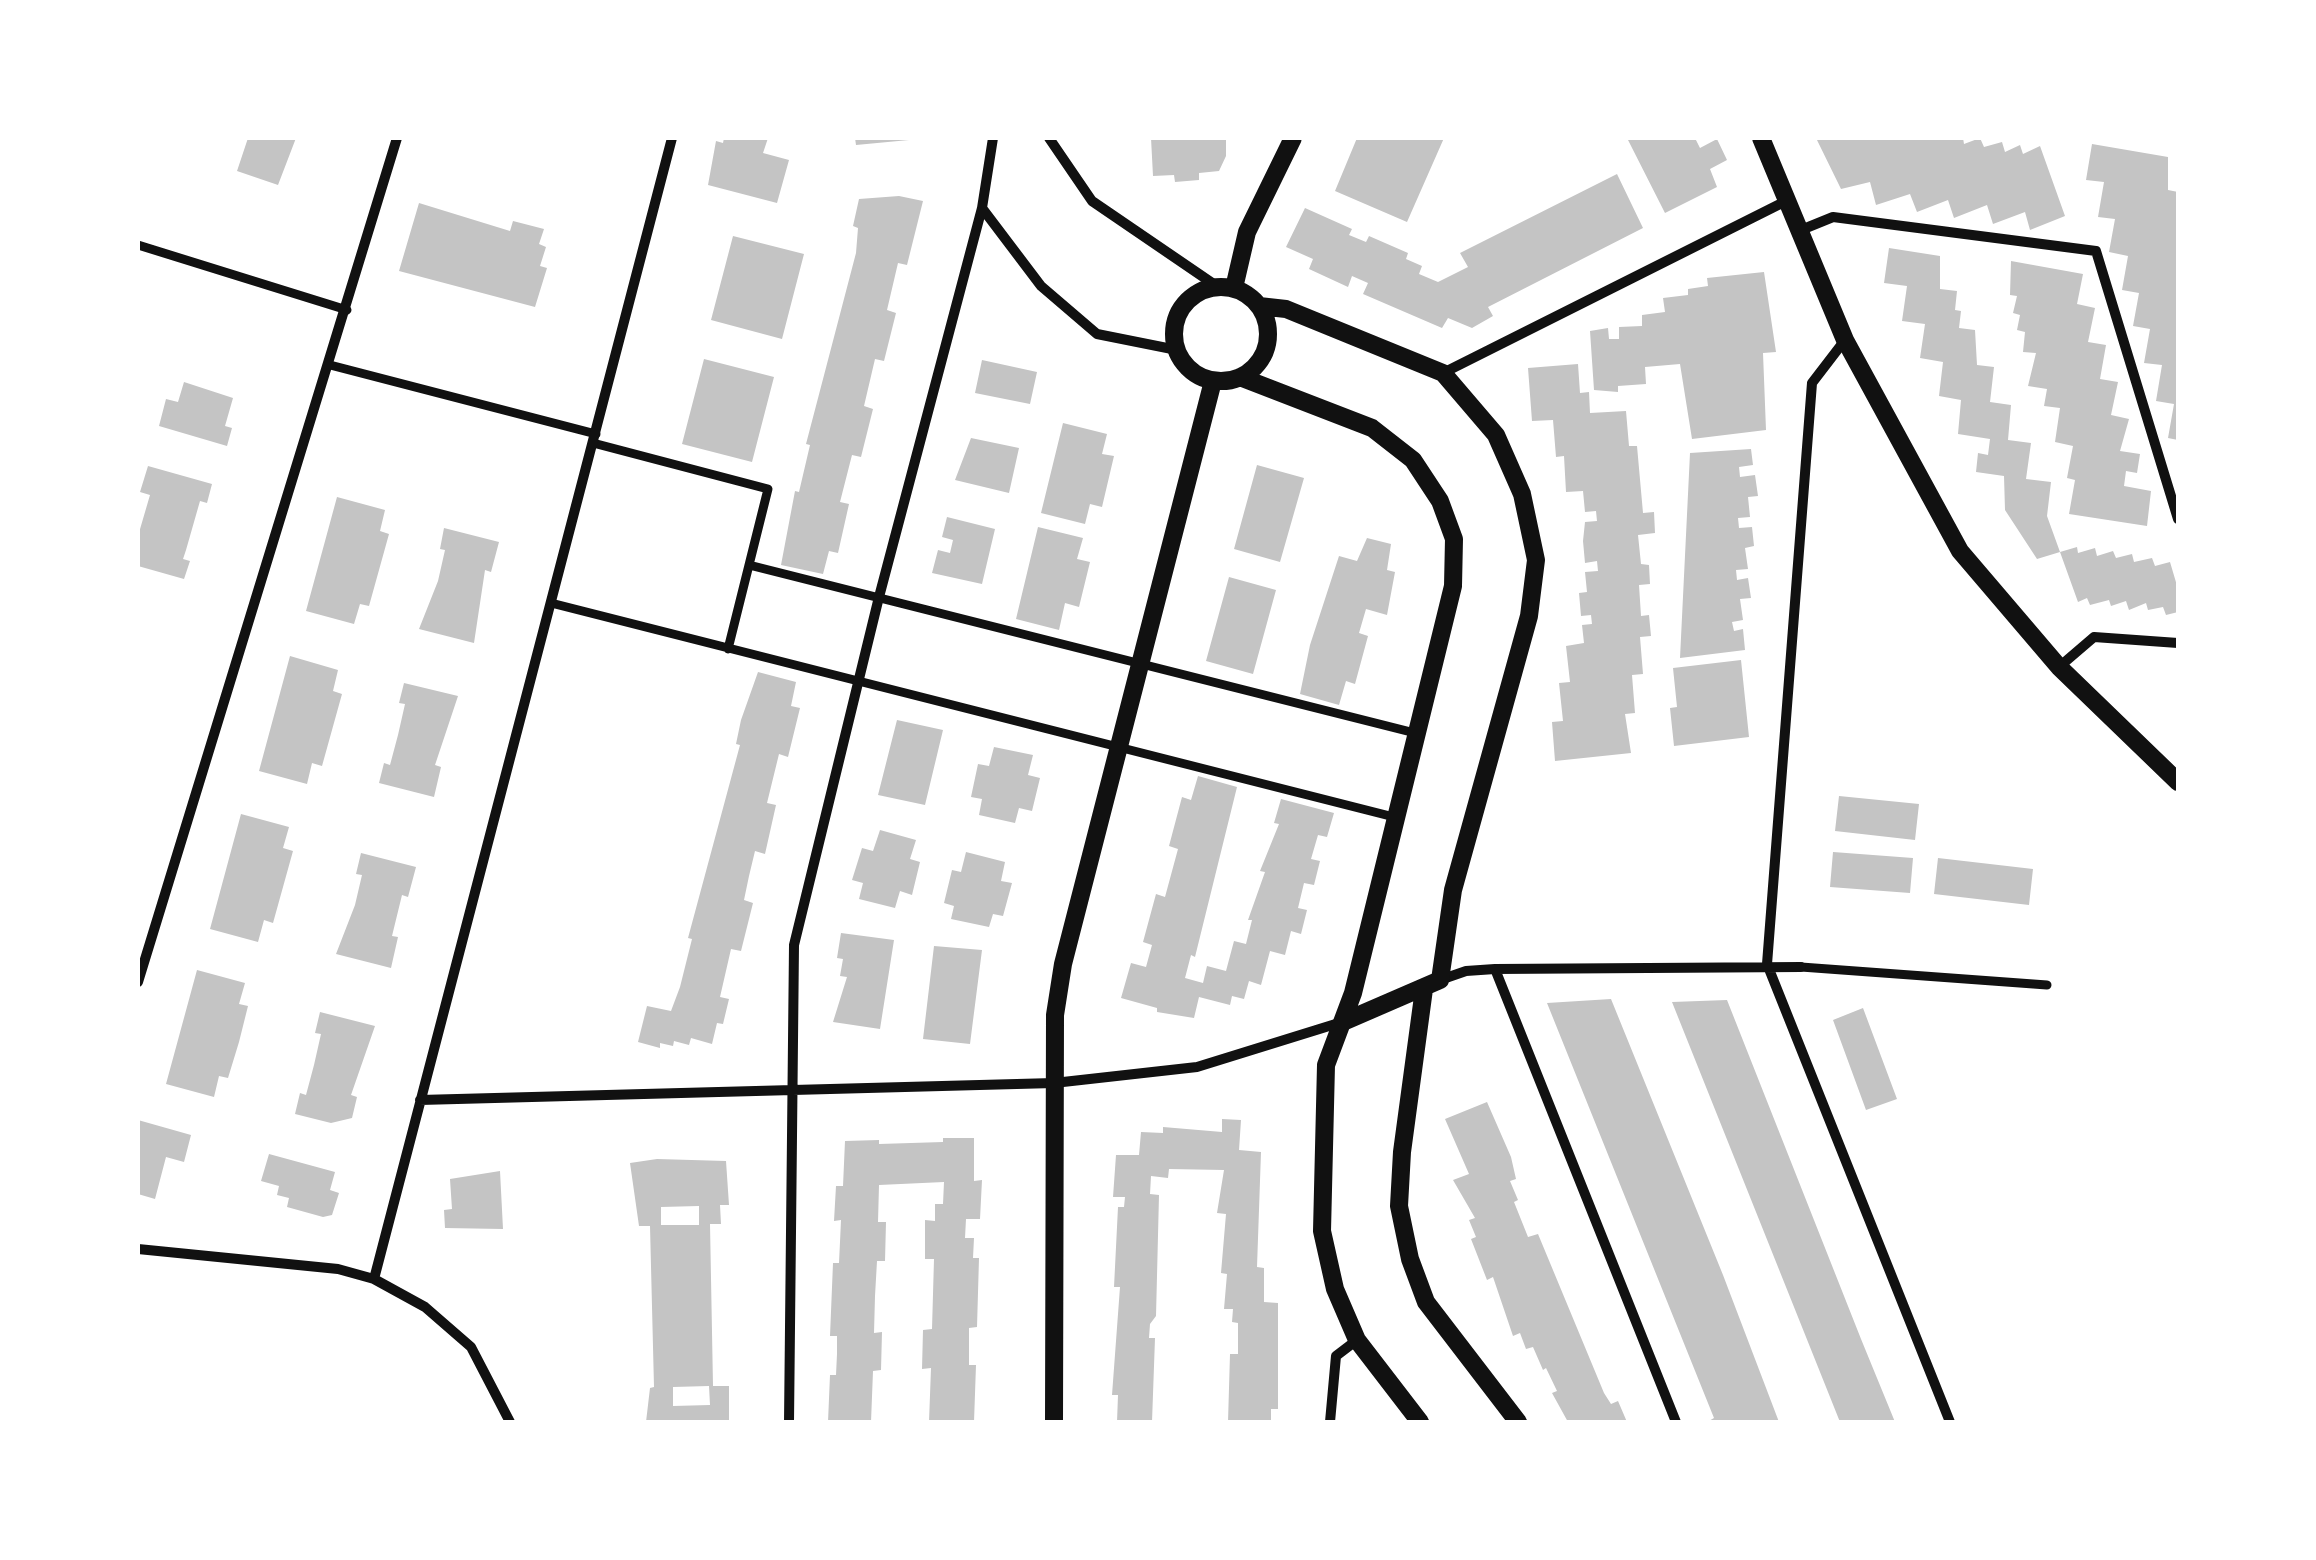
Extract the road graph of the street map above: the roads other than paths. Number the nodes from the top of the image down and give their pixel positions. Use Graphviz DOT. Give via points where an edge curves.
graph roads {
  1 [pos="397,138"];
  2 [pos="672,138"];
  3 [pos="993,138"];
  4 [pos="1049,138"];
  5 [pos="1293,138"];
  6 [pos="1761,138"];
  7 [pos="1789,200"];
  8 [pos="982,208"];
  9 [pos="1801,230"];
  10 [pos="138,244"];
  11 [pos="1226,288"];
  12 [pos="1260,306"];
  13 [pos="346,310"];
  14 [pos="1845,340"];
  15 [pos="1177,350"];
  16 [pos="330,365"];
  17 [pos="1443,373"];
  18 [pos="1240,377"];
  19 [pos="1213,381"];
  20 [pos="595,438"];
  21 [pos="2178,518"];
  22 [pos="749,565"];
  23 [pos="880,596"];
  24 [pos="551,603"];
  25 [pos="2178,643"];
  26 [pos="728,648"];
  27 [pos="1139,661"];
  28 [pos="2058,667"];
  29 [pos="858,682"];
  30 [pos="1416,733"];
  31 [pos="1118,746"];
  32 [pos="2178,782"];
  33 [pos="1394,818"];
  34 [pos="1768,964"];
  35 [pos="1801,967"];
  36 [pos="1495,968"];
  37 [pos="138,982"];
  38 [pos="1432,984"];
  39 [pos="2048,984"];
  40 [pos="1344,1022"];
  41 [pos="1054,1083"];
  42 [pos="790,1089"];
  43 [pos="420,1100"];
  44 [pos="138,1248"];
  45 [pos="374,1279"];
  46 [pos="1358,1340"];
  47 [pos="510,1422"];
  48 [pos="789,1422"];
  49 [pos="1054,1422"];
  50 [pos="1330,1422"];
  51 [pos="1420,1422"];
  52 [pos="1518,1422"];
  53 [pos="1676,1422"];
  54 [pos="1950,1422"];
  1 -- 13 [label="street"];
  2 -- 20 [label="street"];
  3 -- 8 [label="street"];
  4 -- 11 [label="street" via="1092,200"];
  5 -- 11 [label="street"];
  6 -- 7 [label="street"];
  7 -- 9 [label="street"];
  7 -- 17 [label="street"];
  8 -- 15 [label="street" via="1041,286 1097,334"];
  8 -- 23 [label="street"];
  9 -- 14 [label="street"];
  9 -- 21 [label="street" via="1833,217 2096,251"];
  10 -- 13 [label="street"];
  11 -- 12 [label="street"];
  11 -- 15 [label="street" via="1203,290 1181,308"];
  12 -- 17 [label="street" via="1286,309"];
  12 -- 18 [label="street" via="1268,346"];
  13 -- 16 [label="street"];
  14 -- 28 [label="street" via="1960,550"];
  14 -- 34 [label="street" via="1812,383"];
  15 -- 19 [label="street" via="1198,375"];
  16 -- 20 [label="street"];
  16 -- 37 [label="street"];
  17 -- 38 [label="street" via="1496,434 1522,494 1536,560 1529,616"];
  18 -- 19 [label="street"];
  18 -- 30 [label="street" via="1372,428 1413,460 1440,500 1454,539 1453,586"];
  19 -- 27 [label="street"];
  20 -- 22 [label="street" via="768,489"];
  20 -- 24 [label="street"];
  22 -- 23 [label="street"];
  22 -- 26 [label="street"];
  23 -- 27 [label="street"];
  23 -- 29 [label="street"];
  24 -- 26 [label="street"];
  24 -- 43 [label="street"];
  25 -- 28 [label="street" via="2094,637"];
  26 -- 29 [label="street"];
  27 -- 30 [label="street"];
  27 -- 31 [label="street"];
  28 -- 32 [label="street"];
  29 -- 31 [label="street"];
  29 -- 42 [label="street" via="794,945"];
  30 -- 33 [label="street"];
  31 -- 33 [label="street"];
  31 -- 41 [label="street" via="1063,964"];
  33 -- 40 [label="street"];
  34 -- 35 [label="street"];
  34 -- 36 [label="street"];
  34 -- 54 [label="street"];
  35 -- 39 [label="street"];
  36 -- 38 [label="street"];
  36 -- 53 [label="street"];
  38 -- 40 [label="street"];
  38 -- 52 [label="street" via="1399,1206 1426,1302"];
  40 -- 41 [label="street" via="1197,1068"];
  40 -- 46 [label="street" via="1326,1066 1322,1231 1335,1289"];
  41 -- 42 [label="street"];
  41 -- 49 [label="street"];
  42 -- 43 [label="street"];
  42 -- 48 [label="street"];
  43 -- 45 [label="street"];
  44 -- 45 [label="street" via="338,1269"];
  45 -- 47 [label="street" via="425,1308 471,1348"];
  46 -- 50 [label="street" via="1336,1356"];
  46 -- 51 [label="street"];
}
